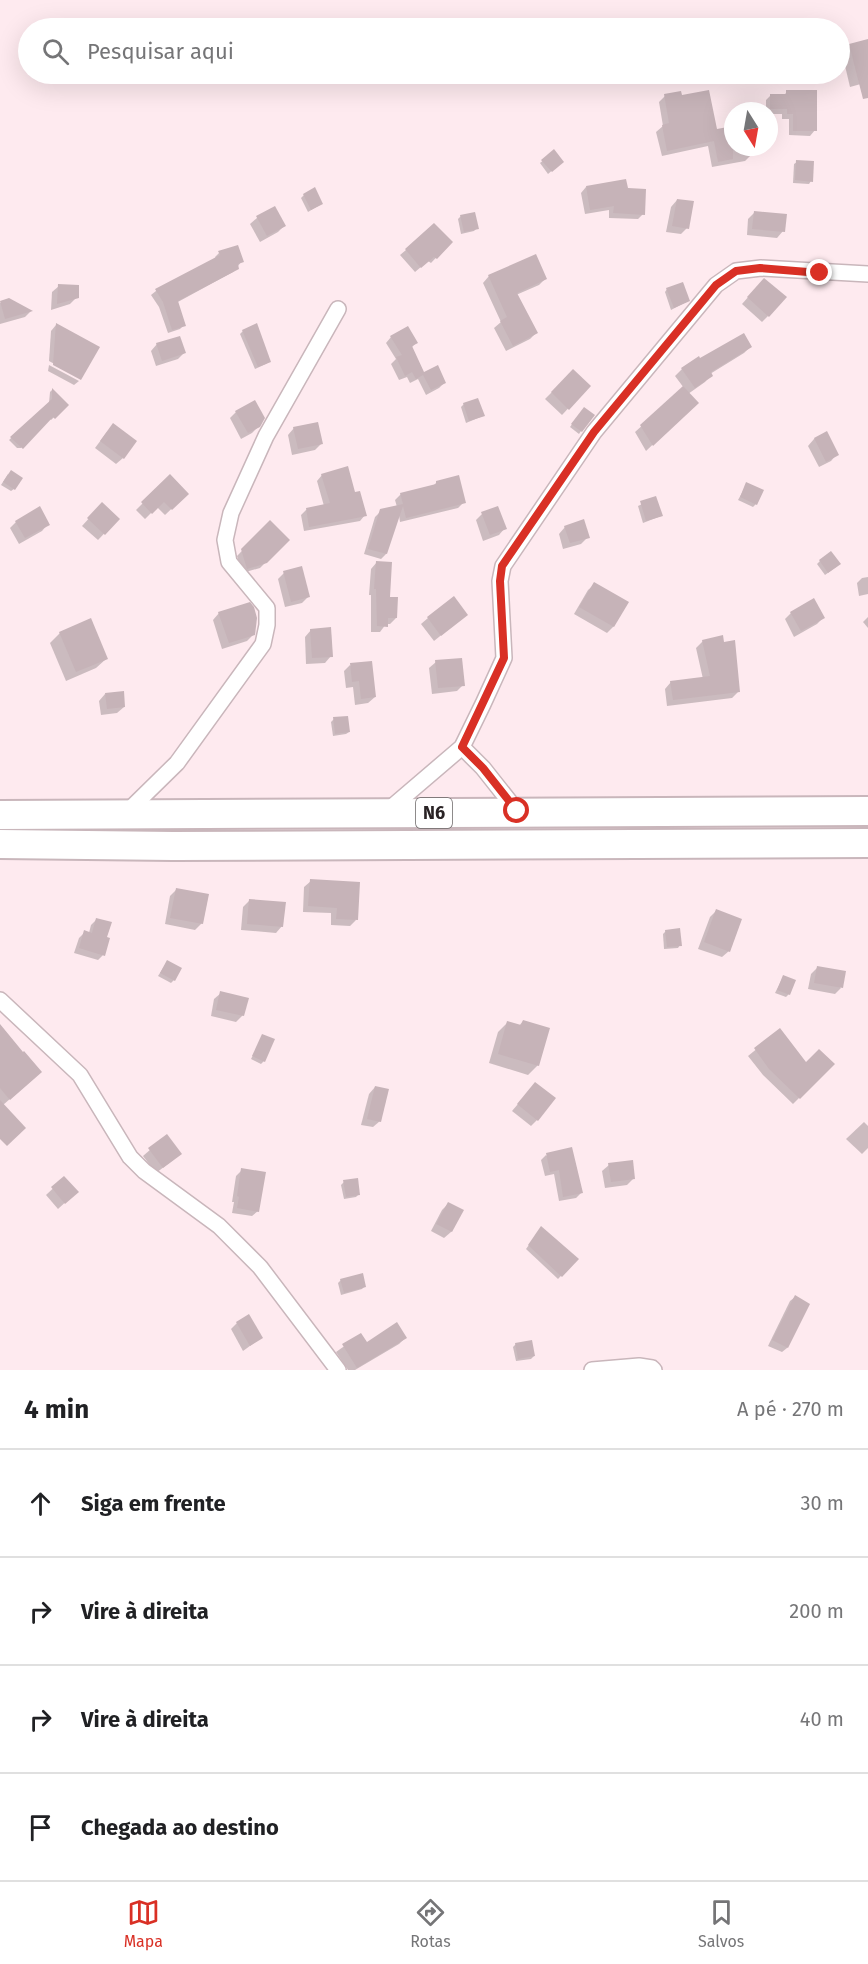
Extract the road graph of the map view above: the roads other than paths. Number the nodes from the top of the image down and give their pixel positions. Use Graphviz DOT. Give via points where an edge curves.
graph roads {
  1 [pos="868,274"];
  2 [pos="338,309"];
  3 [pos="462,747"];
  4 [pos="868,810"];
  5 [pos="517,811"];
  6 [pos="126,813"];
  7 [pos="384,814"];
  8 [pos="0,815"];
  9 [pos="868,843"];
  10 [pos="0,844"];
  11 [pos="0,1000"];
  12 [pos="338,1370"];
  13 [pos="592,1370"];
  14 [pos="654,1370"];
  1 -- 3 [label="street" via="760,268 736,271 716,285 594,432 502,566 504,658"];
  2 -- 6 [label="street" via="266,436 231,513 225,540 229,562 267,608 263,644 177,763"];
  3 -- 5 [label="street"];
  3 -- 7 [label="street"];
  4 -- 5 [label="highway, N6"];
  5 -- 7 [label="highway, N6"];
  6 -- 7 [label="highway, N6"];
  6 -- 8 [label="highway, N6"];
  9 -- 10 [label="highway, N6"];
  11 -- 12 [label="street" via="80,1075 130,1157 219,1226 260,1267"];
  13 -- 14 [label="street" via="639,1366"];
}
